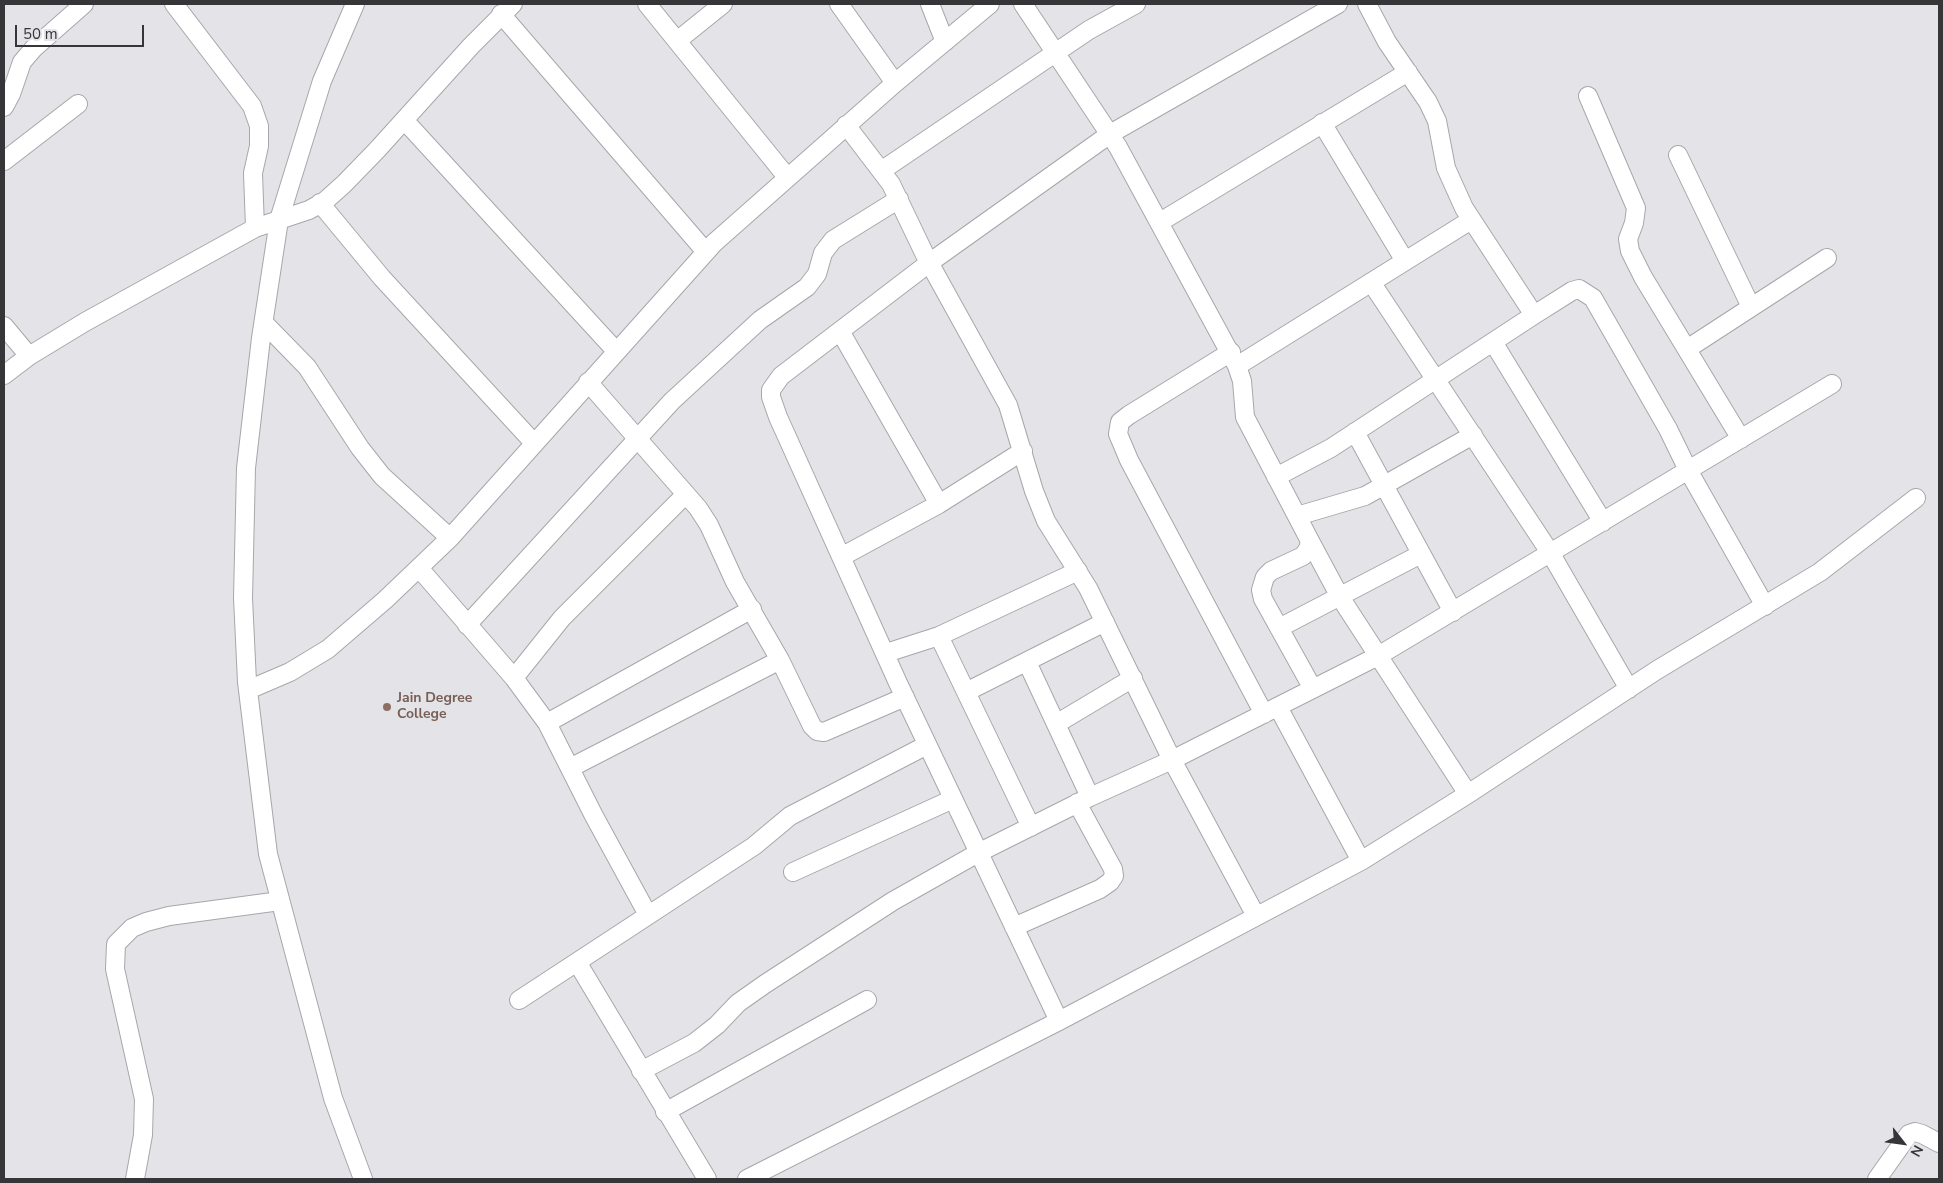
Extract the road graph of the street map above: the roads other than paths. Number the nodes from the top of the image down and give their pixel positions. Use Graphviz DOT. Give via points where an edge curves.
graph roads {
  1 [pos="84,4"];
  2 [pos="174,4"];
  3 [pos="356,4"];
  4 [pos="646,4"];
  5 [pos="723,4"];
  6 [pos="839,4"];
  7 [pos="930,4"];
  8 [pos="990,4"];
  9 [pos="1023,4"];
  10 [pos="1136,4"];
  11 [pos="1338,4"];
  12 [pos="1367,4"];
  13 [pos="507,9"];
  14 [pos="677,41"];
  15 [pos="945,42"];
  16 [pos="1056,52"];
  17 [pos="1408,72"];
  18 [pos="895,83"];
  19 [pos="1588,96"];
  20 [pos="78,104"];
  21 [pos="4,107"];
  22 [pos="405,121"];
  23 [pos="1322,124"];
  24 [pos="846,125"];
  25 [pos="1110,134"];
  26 [pos="1678,155"];
  27 [pos="4,162"];
  28 [pos="881,171"];
  29 [pos="787,177"];
  30 [pos="899,199"];
  31 [pos="320,203"];
  32 [pos="279,220"];
  33 [pos="1471,220"];
  34 [pos="1160,222"];
  35 [pos="255,228"];
  36 [pos="706,252"];
  37 [pos="1827,258"];
  38 [pos="1405,261"];
  39 [pos="930,264"];
  40 [pos="1371,282"];
  41 [pos="1751,307"];
  42 [pos="1534,315"];
  43 [pos="264,323"];
  44 [pos="4,326"];
  45 [pos="840,332"];
  46 [pos="1492,342"];
  47 [pos="1687,349"];
  48 [pos="616,350"];
  49 [pos="30,356"];
  50 [pos="1234,360"];
  51 [pos="4,375"];
  52 [pos="1435,379"];
  53 [pos="588,382"];
  54 [pos="1832,384"];
  55 [pos="1355,432"];
  56 [pos="1474,435"];
  57 [pos="637,439"];
  58 [pos="1741,439"];
  59 [pos="534,443"];
  60 [pos="1024,451"];
  61 [pos="1688,470"];
  62 [pos="1276,477"];
  63 [pos="1384,486"];
  64 [pos="686,494"];
  65 [pos="1916,498"];
  66 [pos="939,504"];
  67 [pos="1297,516"];
  68 [pos="1603,522"];
  69 [pos="450,538"];
  70 [pos="1310,541"];
  71 [pos="1421,554"];
  72 [pos="1550,554"];
  73 [pos="841,557"];
  74 [pos="419,568"];
  75 [pos="1078,571"];
  76 [pos="1340,596"];
  77 [pos="1765,606"];
  78 [pos="752,609"];
  79 [pos="1453,612"];
  80 [pos="1105,622"];
  81 [pos="467,624"];
  82 [pos="1279,628"];
  83 [pos="939,636"];
  84 [pos="886,653"];
  85 [pos="1378,656"];
  86 [pos="780,660"];
  87 [pos="1027,662"];
  88 [pos="514,678"];
  89 [pos="1133,678"];
  90 [pos="1314,689"];
  91 [pos="1628,689"];
  92 [pos="248,690"];
  93 [pos="966,692"];
  94 [pos="905,696"];
  95 [pos="1271,711"];
  96 [pos="547,723"];
  97 [pos="1056,724"];
  98 [pos="927,745"];
  99 [pos="1172,760"];
  100 [pos="570,768"];
  101 [pos="1468,794"];
  102 [pos="953,799"];
  103 [pos="1084,800"];
  104 [pos="1031,827"];
  105 [pos="978,853"];
  106 [pos="1361,860"];
  107 [pos="793,872"];
  108 [pos="280,901"];
  109 [pos="648,915"];
  110 [pos="1256,916"];
  111 [pos="1014,927"];
  112 [pos="576,962"];
  113 [pos="519,1000"];
  114 [pos="867,1000"];
  115 [pos="1059,1021"];
  116 [pos="641,1071"];
  117 [pos="665,1112"];
  118 [pos="1939,1143"];
  119 [pos="135,1179"];
  120 [pos="363,1179"];
  121 [pos="707,1179"];
  122 [pos="747,1179"];
  123 [pos="1877,1179"];
  1 -- 21 [label="street" via="22,62"];
  2 -- 35 [label="street" via="252,106 260,126 253,173"];
  3 -- 32 [label="street" via="322,81"];
  4 -- 14 [label="street"];
  5 -- 14 [label="street"];
  6 -- 18 [label="street"];
  7 -- 15 [label="street"];
  8 -- 15 [label="street"];
  9 -- 16 [label="street"];
  10 -- 16 [label="street"];
  11 -- 25 [label="street"];
  12 -- 17 [label="street"];
  13 -- 22 [label="street"];
  13 -- 36 [label="street"];
  14 -- 29 [label="street"];
  15 -- 18 [label="street"];
  16 -- 25 [label="street"];
  16 -- 28 [label="street"];
  17 -- 23 [label="street"];
  17 -- 33 [label="street" via="1437,121 1451,181"];
  18 -- 24 [label="street"];
  19 -- 47 [label="street" via="1636,208 1628,239 1630,251"];
  20 -- 27 [label="street"];
  22 -- 31 [label="street" via="344,184"];
  22 -- 48 [label="street"];
  23 -- 34 [label="street"];
  23 -- 38 [label="street"];
  24 -- 28 [label="street"];
  24 -- 29 [label="street"];
  25 -- 34 [label="street"];
  25 -- 39 [label="street"];
  26 -- 41 [label="street"];
  28 -- 30 [label="street"];
  29 -- 36 [label="street"];
  30 -- 39 [label="street"];
  30 -- 57 [label="street" via="833,240 807,287 760,320 672,401"];
  31 -- 32 [label="street"];
  31 -- 59 [label="street" via="388,285"];
  32 -- 35 [label="street"];
  32 -- 43 [label="street"];
  33 -- 38 [label="street"];
  33 -- 42 [label="street"];
  34 -- 50 [label="street"];
  35 -- 49 [label="street"];
  36 -- 48 [label="street"];
  37 -- 41 [label="street"];
  38 -- 40 [label="street"];
  39 -- 45 [label="street"];
  39 -- 60 [label="street" via="1008,405"];
  40 -- 50 [label="street"];
  40 -- 52 [label="street"];
  41 -- 47 [label="street"];
  42 -- 46 [label="street"];
  42 -- 61 [label="street" via="1572,291 1579,289 1593,298"];
  43 -- 69 [label="street" via="307,367 382,476"];
  43 -- 92 [label="street" via="246,468 243,598"];
  44 -- 49 [label="street"];
  45 -- 66 [label="street"];
  45 -- 73 [label="street" via="781,376 774,383 771,397"];
  46 -- 52 [label="street"];
  46 -- 68 [label="street"];
  47 -- 58 [label="street"];
  48 -- 53 [label="street"];
  49 -- 51 [label="street"];
  50 -- 62 [label="street" via="1242,381 1245,417"];
  50 -- 95 [label="street" via="1129,415 1120,422 1118,434 1129,460"];
  52 -- 55 [label="street"];
  52 -- 56 [label="street"];
  53 -- 57 [label="street"];
  53 -- 59 [label="street"];
  54 -- 58 [label="street"];
  55 -- 62 [label="street"];
  55 -- 63 [label="street"];
  56 -- 63 [label="street"];
  56 -- 72 [label="street"];
  57 -- 64 [label="street"];
  57 -- 81 [label="street"];
  58 -- 61 [label="street"];
  59 -- 69 [label="street"];
  60 -- 66 [label="street"];
  60 -- 75 [label="street" via="1043,513"];
  61 -- 68 [label="street"];
  61 -- 77 [label="street"];
  62 -- 67 [label="street"];
  63 -- 67 [label="street" via="1354,500"];
  63 -- 71 [label="street"];
  64 -- 78 [label="street" via="709,524 726,565"];
  64 -- 88 [label="street" via="562,618"];
  65 -- 77 [label="street" via="1820,572"];
  66 -- 73 [label="street"];
  67 -- 70 [label="street"];
  68 -- 72 [label="street"];
  69 -- 74 [label="street"];
  70 -- 76 [label="street"];
  70 -- 82 [label="street" via="1303,556 1271,571 1262,583 1263,599"];
  71 -- 76 [label="street"];
  71 -- 79 [label="street"];
  72 -- 79 [label="street"];
  72 -- 91 [label="street"];
  73 -- 84 [label="street"];
  74 -- 81 [label="street"];
  74 -- 92 [label="street" via="328,650 290,672"];
  75 -- 80 [label="street"];
  75 -- 83 [label="street"];
  76 -- 82 [label="street"];
  76 -- 85 [label="street"];
  77 -- 91 [label="street"];
  78 -- 86 [label="street"];
  78 -- 96 [label="street"];
  79 -- 85 [label="street"];
  80 -- 87 [label="street"];
  80 -- 89 [label="street"];
  81 -- 88 [label="street"];
  82 -- 90 [label="street"];
  83 -- 84 [label="street"];
  83 -- 93 [label="street"];
  84 -- 94 [label="street"];
  85 -- 90 [label="street"];
  85 -- 101 [label="street"];
  86 -- 94 [label="street" via="807,718 817,731 835,728"];
  86 -- 100 [label="street"];
  87 -- 93 [label="street"];
  87 -- 97 [label="street"];
  88 -- 96 [label="street"];
  89 -- 97 [label="street"];
  89 -- 99 [label="street"];
  90 -- 95 [label="street"];
  91 -- 101 [label="street"];
  92 -- 108 [label="street" via="263,821"];
  93 -- 104 [label="street"];
  94 -- 98 [label="street"];
  95 -- 99 [label="street"];
  95 -- 106 [label="street"];
  96 -- 100 [label="street"];
  97 -- 103 [label="street"];
  98 -- 102 [label="street"];
  98 -- 109 [label="street" via="790,816 754,846"];
  99 -- 103 [label="street"];
  99 -- 110 [label="street"];
  100 -- 109 [label="street"];
  101 -- 106 [label="street"];
  102 -- 105 [label="street"];
  102 -- 107 [label="street"];
  103 -- 104 [label="street"];
  103 -- 111 [label="street" via="1114,876 1100,889"];
  104 -- 105 [label="street"];
  105 -- 111 [label="street"];
  105 -- 116 [label="street" via="870,915 738,1003 694,1043"];
  106 -- 110 [label="street"];
  108 -- 119 [label="street" via="168,916 132,928 116,944 114,969 144,1099 143,1135"];
  108 -- 120 [label="street" via="333,1098"];
  109 -- 112 [label="street"];
  110 -- 115 [label="street"];
  111 -- 115 [label="street"];
  112 -- 113 [label="street"];
  112 -- 116 [label="street"];
  114 -- 117 [label="street"];
  115 -- 122 [label="street"];
  116 -- 117 [label="street"];
  117 -- 121 [label="street"];
  118 -- 123 [label="street" via="1922,1134 1909,1134"];
}
